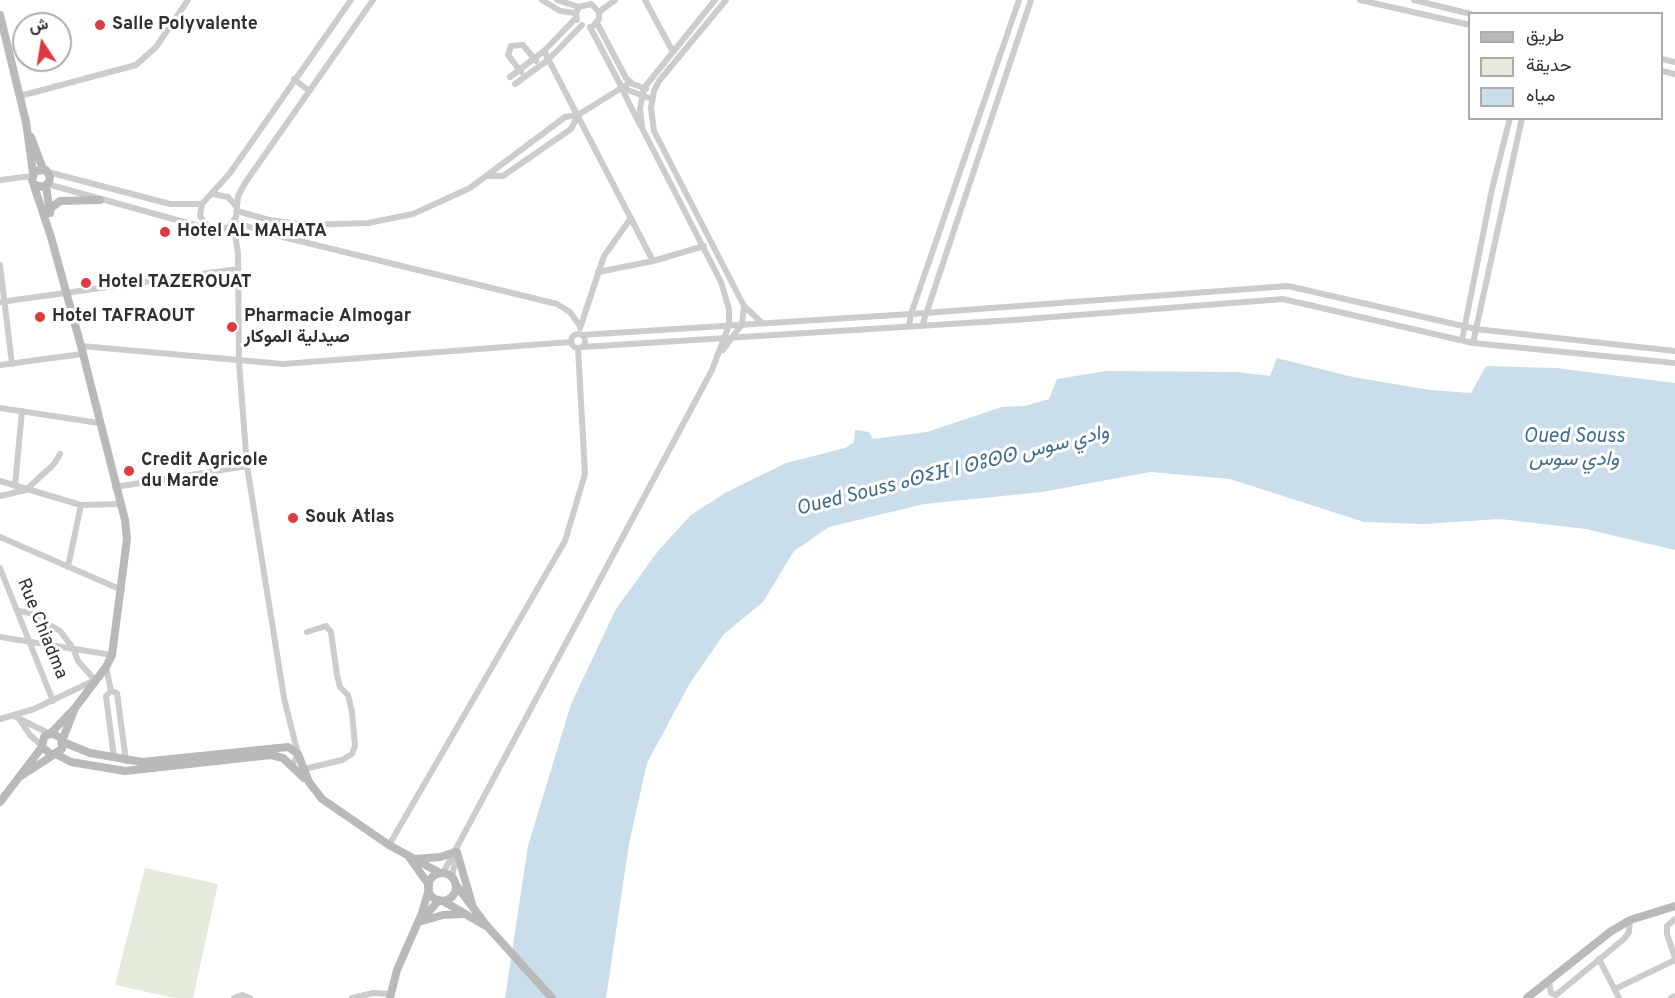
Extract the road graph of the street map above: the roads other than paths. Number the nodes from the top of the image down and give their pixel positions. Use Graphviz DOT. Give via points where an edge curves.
graph roads {
  1 [pos="188,0"];
  2 [pos="351,0"];
  3 [pos="373,0"];
  4 [pos="542,0"];
  5 [pos="557,0"];
  6 [pos="602,0"];
  7 [pos="615,0"];
  8 [pos="645,0"];
  9 [pos="726,0"];
  10 [pos="1019,0"];
  11 [pos="1031,0"];
  12 [pos="1360,0"];
  13 [pos="1414,0"];
  14 [pos="714,1"];
  15 [pos="595,5"];
  16 [pos="718,8"];
  17 [pos="599,12"];
  18 [pos="577,13"];
  19 [pos="1468,13"];
  20 [pos="0,15"];
  21 [pos="597,22"];
  22 [pos="582,25"];
  23 [pos="1468,25"];
  24 [pos="590,27"];
  25 [pos="544,51"];
  26 [pos="672,51"];
  27 [pos="678,57"];
  28 [pos="533,58"];
  29 [pos="548,60"];
  30 [pos="996,65"];
  31 [pos="540,66"];
  32 [pos="1008,68"];
  33 [pos="519,70"];
  34 [pos="994,73"];
  35 [pos="510,77"];
  36 [pos="525,77"];
  37 [pos="1005,77"];
  38 [pos="294,80"];
  39 [pos="631,82"];
  40 [pos="515,84"];
  41 [pos="622,88"];
  42 [pos="644,88"];
  43 [pos="309,91"];
  44 [pos="654,91"];
  45 [pos="20,96"];
  46 [pos="642,96"];
  47 [pos="652,99"];
  48 [pos="578,116"];
  49 [pos="1509,120"];
  50 [pos="1522,120"];
  51 [pos="26,122"];
  52 [pos="642,128"];
  53 [pos="46,170"];
  54 [pos="32,175"];
  55 [pos="488,176"];
  56 [pos="0,180"];
  57 [pos="35,185"];
  58 [pos="47,185"];
  59 [pos="213,194"];
  60 [pos="100,200"];
  61 [pos="202,204"];
  62 [pos="236,208"];
  63 [pos="50,213"];
  64 [pos="631,218"];
  65 [pos="233,222"];
  66 [pos="207,226"];
  67 [pos="51,237"];
  68 [pos="711,243"];
  69 [pos="703,246"];
  70 [pos="653,261"];
  71 [pos="0,264"];
  72 [pos="238,269"];
  73 [pos="598,272"];
  74 [pos="66,294"];
  75 [pos="3,302"];
  76 [pos="744,306"];
  77 [pos="926,313"];
  78 [pos="911,314"];
  79 [pos="761,322"];
  80 [pos="742,324"];
  81 [pos="729,325"];
  82 [pos="580,326"];
  83 [pos="909,326"];
  84 [pos="922,326"];
  85 [pos="1465,327"];
  86 [pos="1476,329"];
  87 [pos="581,335"];
  88 [pos="734,336"];
  89 [pos="725,337"];
  90 [pos="1462,340"];
  91 [pos="570,342"];
  92 [pos="1473,343"];
  93 [pos="580,348"];
  94 [pos="82,350"];
  95 [pos="1675,351"];
  96 [pos="720,354"];
  97 [pos="239,362"];
  98 [pos="1675,363"];
  99 [pos="12,364"];
  100 [pos="0,365"];
  101 [pos="0,408"];
  102 [pos="22,411"];
  103 [pos="99,423"];
  104 [pos="60,454"];
  105 [pos="247,466"];
  106 [pos="0,482"];
  107 [pos="15,486"];
  108 [pos="116,487"];
  109 [pos="26,490"];
  110 [pos="0,496"];
  111 [pos="121,504"];
  112 [pos="81,505"];
  113 [pos="0,537"];
  114 [pos="68,567"];
  115 [pos="0,568"];
  116 [pos="122,590"];
  117 [pos="20,611"];
  118 [pos="307,632"];
  119 [pos="0,637"];
  120 [pos="30,642"];
  121 [pos="73,648"];
  122 [pos="112,655"];
  123 [pos="106,667"];
  124 [pos="95,680"];
  125 [pos="111,691"];
  126 [pos="53,701"];
  127 [pos="75,708"];
  128 [pos="14,716"];
  129 [pos="0,719"];
  130 [pos="20,720"];
  131 [pos="51,734"];
  132 [pos="63,741"];
  133 [pos="290,744"];
  134 [pos="42,747"];
  135 [pos="56,754"];
  136 [pos="114,758"];
  137 [pos="283,758"];
  138 [pos="126,761"];
  139 [pos="297,769"];
  140 [pos="21,776"];
  141 [pos="0,802"];
  142 [pos="389,845"];
  143 [pos="457,851"];
  144 [pos="411,858"];
  145 [pos="442,873"];
  146 [pos="454,881"];
  147 [pos="429,887"];
  148 [pos="441,901"];
  149 [pos="1675,906"];
  150 [pos="472,908"];
  151 [pos="464,914"];
  152 [pos="1675,919"];
  153 [pos="1630,920"];
  154 [pos="422,921"];
  155 [pos="486,926"];
  156 [pos="413,933"];
  157 [pos="1675,956"];
  158 [pos="1599,959"];
  159 [pos="1549,981"];
  160 [pos="1615,989"];
  161 [pos="390,996"];
  162 [pos="1558,996"];
  163 [pos="1675,996"];
  164 [pos="234,998"];
  165 [pos="250,998"];
  166 [pos="352,998"];
  167 [pos="552,998"];
  168 [pos="1527,998"];
  169 [pos="1619,998"];
  170 [pos="1671,998"];
  1 -- 45 [label="street" via="156,47 136,65"];
  2 -- 38 [label="street"];
  3 -- 43 [label="street"];
  4 -- 18 [label="street" via="560,11"];
  5 -- 18 [label="street"];
  6 -- 15 [label="street"];
  7 -- 17 [label="street"];
  8 -- 26 [label="street"];
  9 -- 16 [label="street"];
  10 -- 30 [label="street"];
  11 -- 32 [label="street"];
  12 -- 23 [label="street"];
  13 -- 19 [label="street"];
  14 -- 16 [label="street"];
  14 -- 26 [label="street"];
  15 -- 17 [label="street"];
  15 -- 18 [label="street" via="587,3"];
  16 -- 27 [label="street"];
  17 -- 21 [label="street"];
  18 -- 22 [label="street"];
  18 -- 25 [label="street"];
  20 -- 45 [label="street"];
  21 -- 24 [label="street"];
  21 -- 39 [label="street" via="623,74"];
  22 -- 24 [label="street"];
  22 -- 29 [label="street"];
  24 -- 41 [label="street"];
  25 -- 28 [label="street"];
  25 -- 29 [label="street"];
  26 -- 27 [label="street"];
  26 -- 42 [label="street"];
  27 -- 44 [label="street"];
  28 -- 31 [label="street"];
  28 -- 33 [label="street"];
  28 -- 33 [label="street" via="522,45 511,46 508,55"];
  29 -- 31 [label="street"];
  29 -- 48 [label="street"];
  30 -- 32 [label="street"];
  30 -- 34 [label="street"];
  31 -- 36 [label="street"];
  32 -- 37 [label="street"];
  33 -- 35 [label="street"];
  33 -- 36 [label="street"];
  34 -- 37 [label="street"];
  34 -- 78 [label="street"];
  36 -- 40 [label="street"];
  37 -- 77 [label="street"];
  38 -- 43 [label="street"];
  38 -- 59 [label="street"];
  39 -- 41 [label="street"];
  39 -- 42 [label="street"];
  41 -- 46 [label="street"];
  41 -- 48 [label="street"];
  41 -- 52 [label="street"];
  42 -- 44 [label="street"];
  42 -- 46 [label="street"];
  43 -- 62 [label="street" via="245,183"];
  44 -- 47 [label="street"];
  45 -- 51 [label="street"];
  46 -- 47 [label="street"];
  46 -- 52 [label="street"];
  47 -- 68 [label="street" via="654,131"];
  48 -- 55 [label="street" via="565,117 496,166"];
  48 -- 55 [label="street" via="571,129 503,176"];
  48 -- 64 [label="street"];
  49 -- 85 [label="street"];
  50 -- 86 [label="street"];
  51 -- 53 [label="street"];
  51 -- 54 [label="street"];
  52 -- 69 [label="street"];
  53 -- 54 [label="street"];
  53 -- 58 [label="street" via="50,179"];
  53 -- 61 [label="street" via="170,204"];
  54 -- 56 [label="street"];
  54 -- 57 [label="street"];
  55 -- 62 [label="street" via="413,214 368,223 308,225 269,220"];
  57 -- 58 [label="street"];
  57 -- 67 [label="street"];
  58 -- 60 [label="street"];
  58 -- 63 [label="street"];
  59 -- 61 [label="street"];
  59 -- 62 [label="street" via="224,194"];
  60 -- 63 [label="street" via="60,201"];
  60 -- 66 [label="street"];
  61 -- 66 [label="street" via="200,216"];
  62 -- 65 [label="street"];
  63 -- 67 [label="street"];
  64 -- 70 [label="street"];
  64 -- 73 [label="street" via="604,256"];
  65 -- 66 [label="street" via="218,230"];
  65 -- 72 [label="street"];
  65 -- 82 [label="street" via="557,304 570,312"];
  67 -- 74 [label="street"];
  68 -- 69 [label="street"];
  68 -- 76 [label="street"];
  69 -- 70 [label="street"];
  69 -- 81 [label="street" via="721,282"];
  70 -- 73 [label="street"];
  71 -- 75 [label="street"];
  72 -- 74 [label="street"];
  72 -- 97 [label="street"];
  73 -- 82 [label="street"];
  74 -- 75 [label="street"];
  74 -- 94 [label="street"];
  75 -- 99 [label="street"];
  76 -- 79 [label="street"];
  76 -- 80 [label="street"];
  77 -- 78 [label="street"];
  77 -- 84 [label="street"];
  77 -- 85 [label="street" via="1288,286"];
  78 -- 79 [label="street"];
  78 -- 83 [label="street"];
  79 -- 80 [label="street"];
  80 -- 81 [label="street"];
  80 -- 88 [label="street"];
  81 -- 87 [label="street"];
  81 -- 89 [label="street"];
  82 -- 87 [label="street"];
  83 -- 84 [label="street"];
  83 -- 88 [label="street"];
  84 -- 90 [label="street" via="1283,299"];
  85 -- 86 [label="street"];
  85 -- 90 [label="street"];
  86 -- 92 [label="street"];
  86 -- 95 [label="street"];
  87 -- 91 [label="street" via="573,335"];
  87 -- 93 [label="street" via="585,341"];
  88 -- 89 [label="street"];
  88 -- 96 [label="street"];
  89 -- 93 [label="street"];
  89 -- 96 [label="street"];
  90 -- 92 [label="street"];
  91 -- 93 [label="street"];
  91 -- 97 [label="street" via="283,364"];
  92 -- 98 [label="street"];
  93 -- 142 [label="street" via="585,474 565,541"];
  94 -- 97 [label="street"];
  94 -- 99 [label="street"];
  94 -- 103 [label="street"];
  96 -- 143 [label="street"];
  97 -- 105 [label="street"];
  99 -- 100 [label="street"];
  101 -- 102 [label="street"];
  102 -- 103 [label="street"];
  102 -- 107 [label="street"];
  103 -- 108 [label="street"];
  104 -- 109 [label="street"];
  105 -- 108 [label="street"];
  105 -- 133 [label="street"];
  106 -- 107 [label="street"];
  107 -- 109 [label="street"];
  108 -- 111 [label="street"];
  109 -- 110 [label="street"];
  109 -- 112 [label="street"];
  111 -- 112 [label="street"];
  111 -- 116 [label="street" via="127,539"];
  112 -- 114 [label="street"];
  113 -- 114 [label="street"];
  114 -- 116 [label="street"];
  115 -- 117 [label="street, Rue Chiadma"];
  116 -- 122 [label="street"];
  117 -- 120 [label="street, Rue Chiadma"];
  117 -- 121 [label="street" via="46,621"];
  118 -- 139 [label="street" via="326,626 331,632 340,687 348,695 352,712 355,746 352,754 342,760"];
  119 -- 120 [label="street"];
  120 -- 121 [label="street"];
  120 -- 126 [label="street, Rue Chiadma"];
  121 -- 122 [label="street"];
  121 -- 124 [label="street" via="78,661"];
  122 -- 123 [label="street"];
  123 -- 124 [label="street"];
  123 -- 125 [label="street"];
  124 -- 126 [label="street"];
  124 -- 127 [label="street"];
  125 -- 136 [label="street" via="106,696"];
  125 -- 138 [label="street" via="117,693"];
  126 -- 128 [label="street"];
  127 -- 131 [label="street"];
  127 -- 132 [label="street"];
  128 -- 129 [label="street"];
  128 -- 130 [label="street"];
  130 -- 131 [label="street"];
  130 -- 134 [label="street"];
  131 -- 132 [label="street" via="57,734"];
  131 -- 134 [label="street" via="44,737"];
  132 -- 135 [label="street"];
  132 -- 136 [label="street"];
  133 -- 137 [label="street"];
  133 -- 138 [label="street"];
  133 -- 139 [label="street" via="298,754"];
  134 -- 135 [label="street" via="48,754"];
  134 -- 140 [label="street"];
  135 -- 137 [label="street" via="71,762 124,771 271,754"];
  135 -- 140 [label="street"];
  136 -- 138 [label="street"];
  137 -- 139 [label="street"];
  139 -- 142 [label="street" via="322,799"];
  140 -- 141 [label="street"];
  142 -- 144 [label="street"];
  143 -- 144 [label="street" via="440,857"];
  143 -- 145 [label="street"];
  143 -- 146 [label="street"];
  143 -- 150 [label="street"];
  144 -- 145 [label="street"];
  144 -- 147 [label="street"];
  145 -- 146 [label="street"];
  145 -- 147 [label="street" via="432,878"];
  146 -- 148 [label="street" via="453,896"];
  146 -- 150 [label="street"];
  147 -- 148 [label="street" via="432,896"];
  147 -- 156 [label="street"];
  148 -- 151 [label="street"];
  148 -- 154 [label="street"];
  149 -- 153 [label="street"];
  150 -- 155 [label="street"];
  151 -- 154 [label="street"];
  151 -- 155 [label="street"];
  152 -- 157 [label="street" via="1667,926"];
  153 -- 158 [label="street" via="1624,939"];
  153 -- 159 [label="street"];
  154 -- 156 [label="street"];
  155 -- 167 [label="street"];
  156 -- 161 [label="street"];
  157 -- 160 [label="street"];
  158 -- 160 [label="street"];
  158 -- 162 [label="street"];
  159 -- 162 [label="street" via="1551,993"];
  159 -- 168 [label="street"];
  160 -- 169 [label="street"];
  161 -- 166 [label="street" via="373,993"];
  163 -- 170 [label="street"];
  164 -- 165 [label="street"];
}
